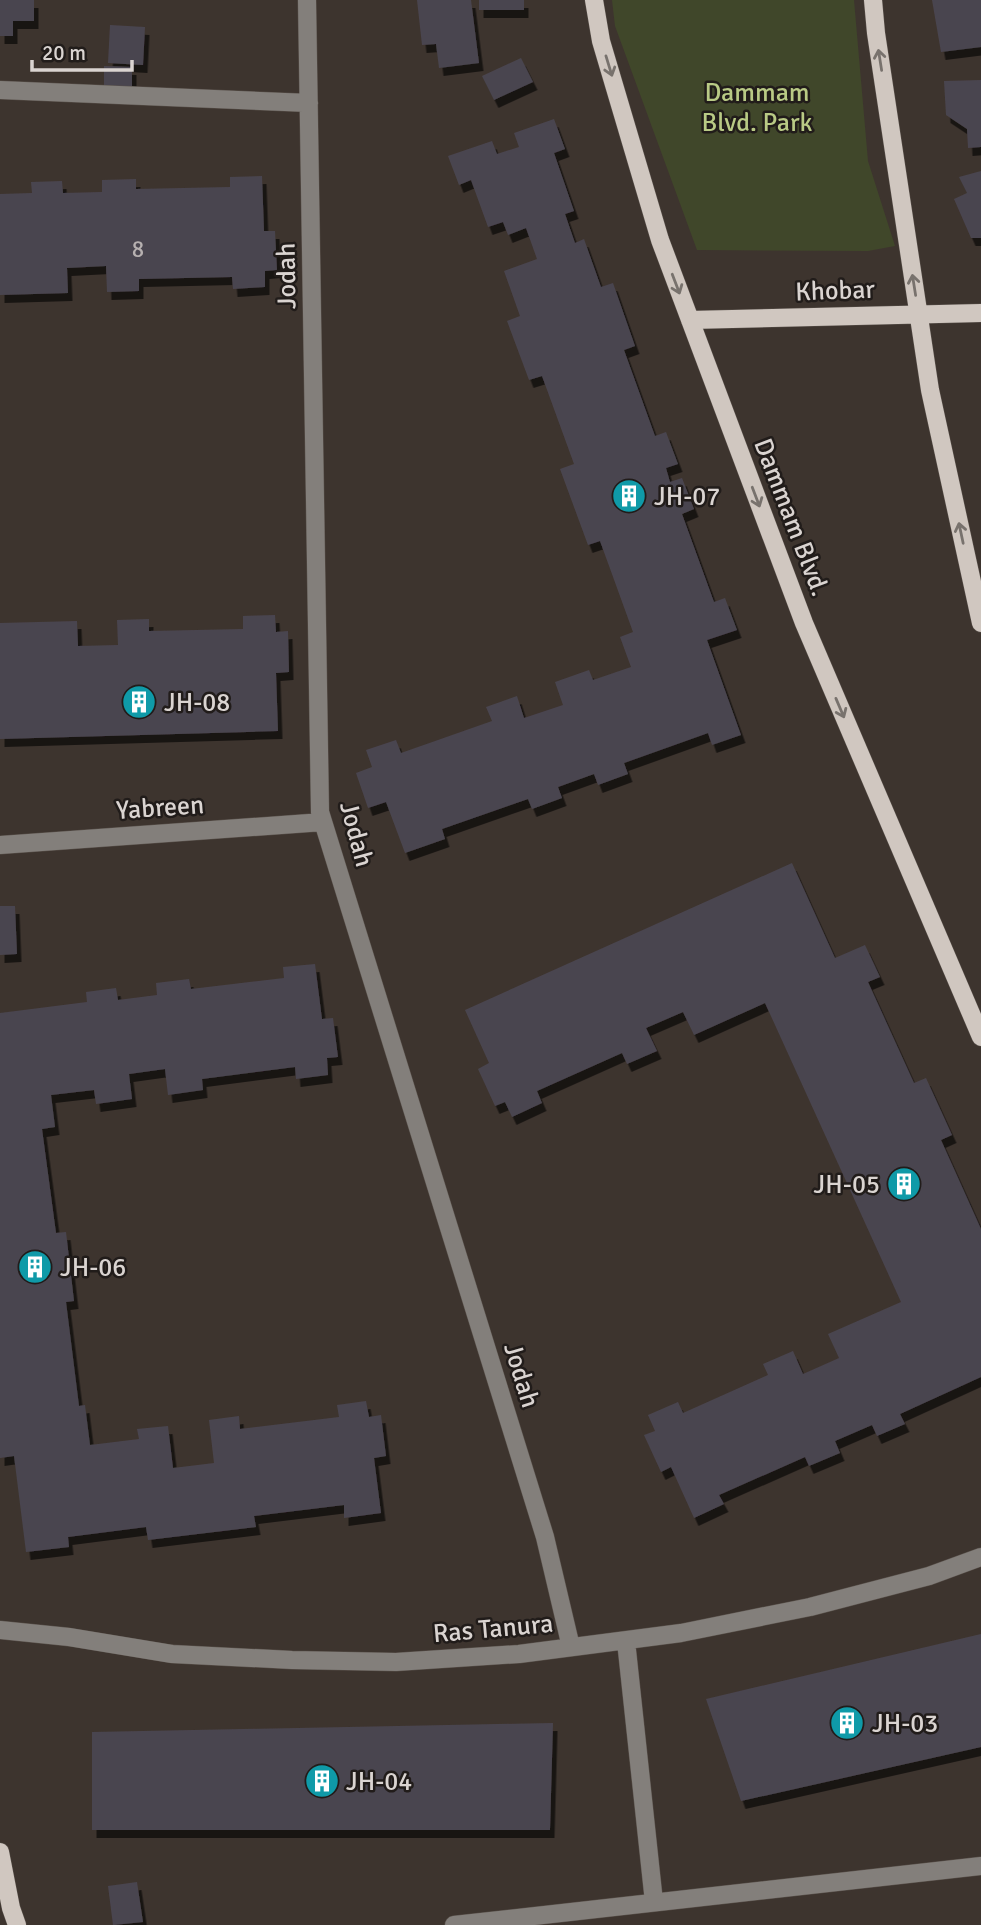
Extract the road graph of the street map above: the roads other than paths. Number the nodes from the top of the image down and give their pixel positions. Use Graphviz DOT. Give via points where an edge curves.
graph roads {
  1 [pos="307,0"];
  2 [pos="594,0"];
  3 [pos="873,0"];
  4 [pos="0,90"];
  5 [pos="309,103"];
  6 [pos="981,313"];
  7 [pos="918,314"];
  8 [pos="690,320"];
  9 [pos="981,623"];
  10 [pos="324,822"];
  11 [pos="0,845"];
  12 [pos="981,1037"];
  13 [pos="981,1557"];
  14 [pos="0,1630"];
  15 [pos="626,1641"];
  16 [pos="571,1647"];
  17 [pos="0,1852"];
  18 [pos="981,1866"];
  19 [pos="654,1902"];
  20 [pos="17,1925"];
  21 [pos="454,1925"];
  1 -- 5 [label="street, Jodah"];
  2 -- 8 [label="main road, Dammam Blvd., one-way" via="601,41 656,227"];
  7 -- 3 [label="main road, one-way"];
  4 -- 5 [label="street"];
  5 -- 10 [label="street, Jodah" via="320,812"];
  6 -- 7 [label="main road, Khobar"];
  7 -- 8 [label="main road, Khobar"];
  9 -- 7 [label="main road, one-way"];
  8 -- 12 [label="main road, Dammam Blvd., one-way" via="804,624"];
  10 -- 11 [label="street, Yabreen"];
  10 -- 16 [label="street, Jodah" via="545,1537"];
  13 -- 15 [label="street, Ras Tanura" via="929,1576 810,1607"];
  14 -- 16 [label="street, Ras Tanura" via="172,1654 292,1660 396,1662"];
  15 -- 16 [label="street, Ras Tanura"];
  15 -- 19 [label="street"];
  17 -- 20 [label="main road"];
  18 -- 19 [label="street"];
  19 -- 21 [label="street"];
}
